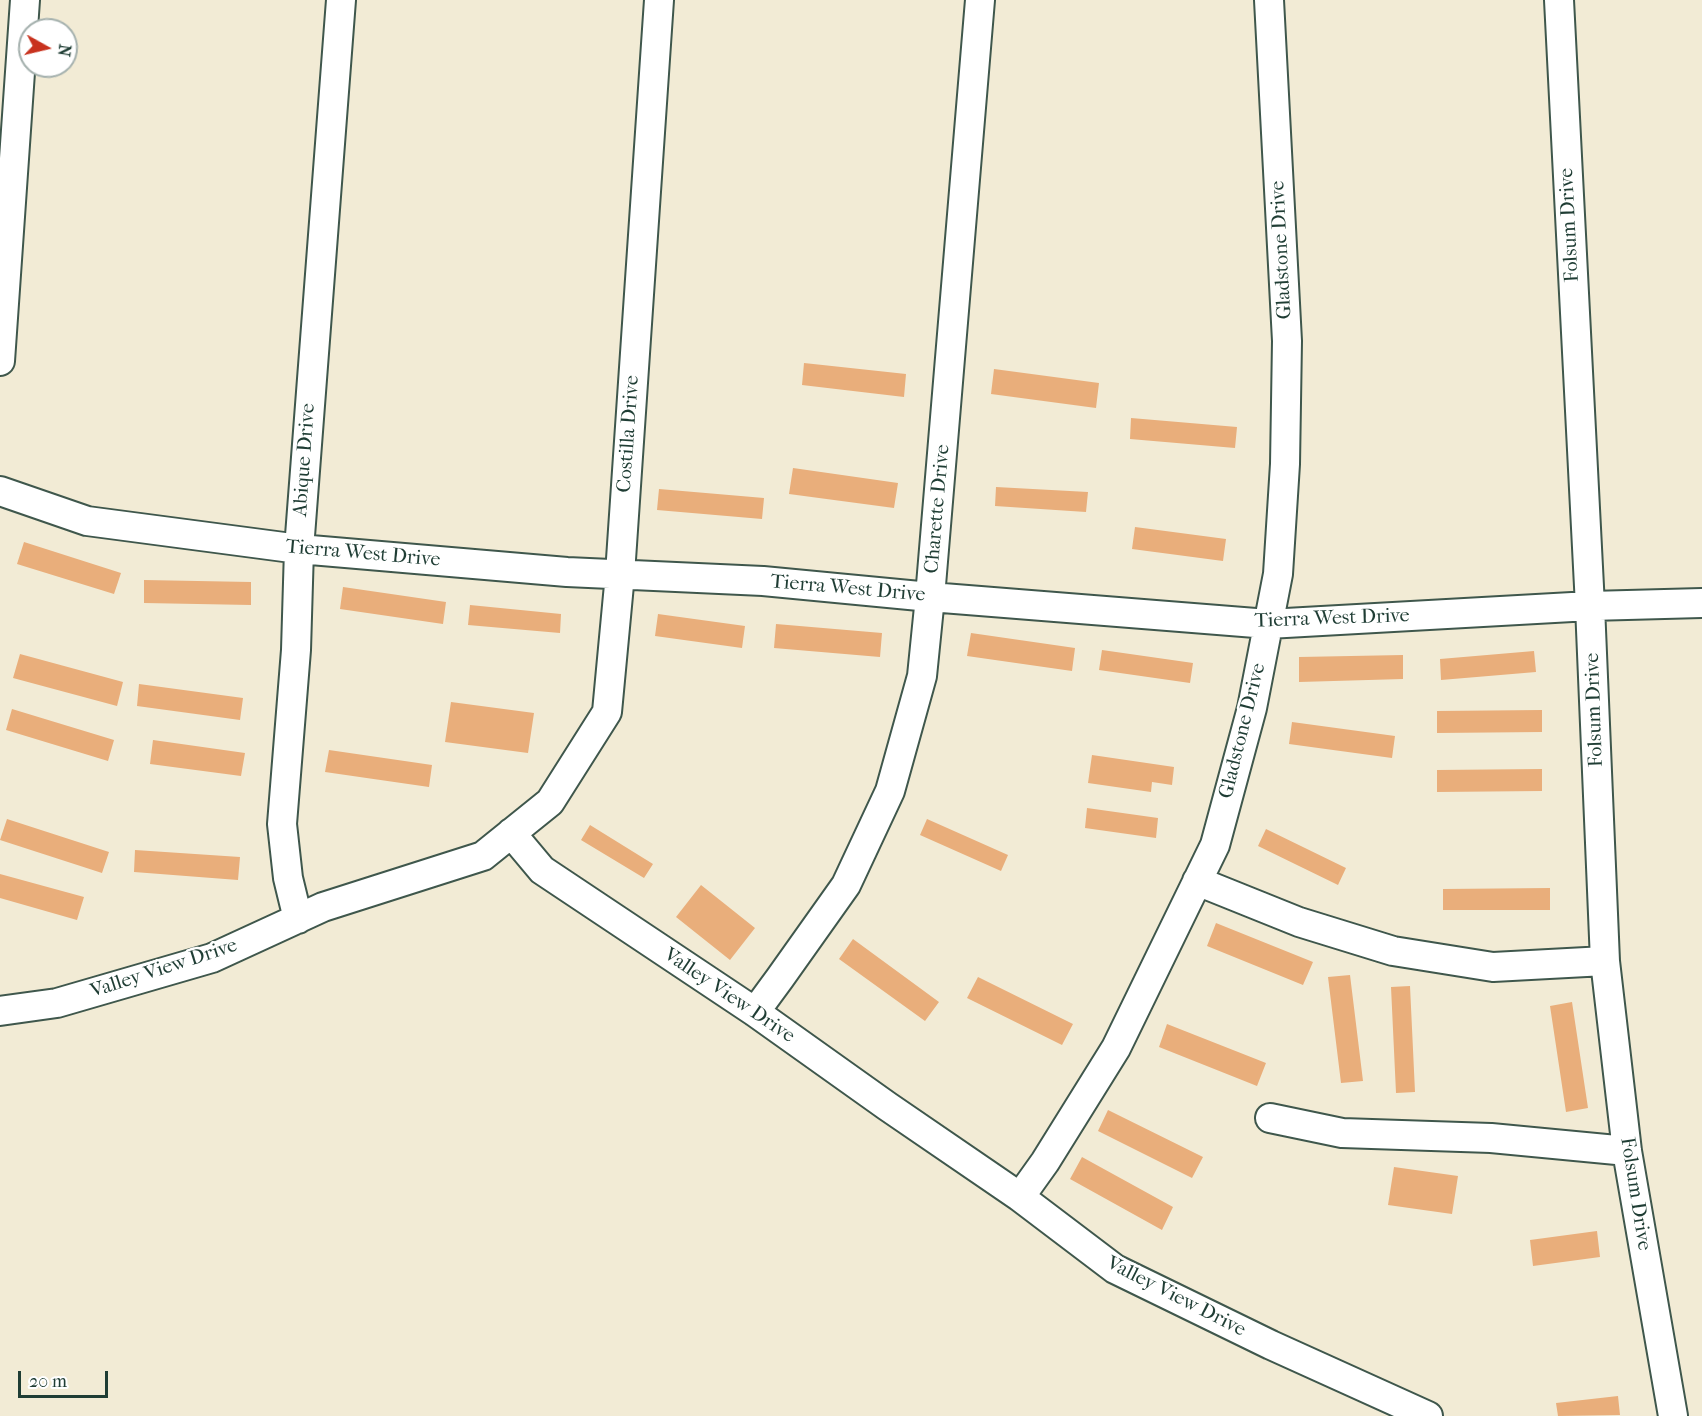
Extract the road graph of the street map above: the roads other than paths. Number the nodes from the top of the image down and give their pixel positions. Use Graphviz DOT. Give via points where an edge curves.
graph roads {
  1 [pos="25,0"];
  2 [pos="341,0"];
  3 [pos="659,0"];
  4 [pos="980,0"];
  5 [pos="1269,0"];
  6 [pos="1559,0"];
  7 [pos="0,362"];
  8 [pos="0,491"];
  9 [pos="298,549"];
  10 [pos="620,574"];
  11 [pos="930,597"];
  12 [pos="1702,603"];
  13 [pos="1590,606"];
  14 [pos="1268,624"];
  15 [pos="511,833"];
  16 [pos="1197,881"];
  17 [pos="298,919"];
  18 [pos="1605,961"];
  19 [pos="0,1011"];
  20 [pos="755,1012"];
  21 [pos="1270,1118"];
  22 [pos="1627,1151"];
  23 [pos="1020,1197"];
  24 [pos="1428,1416"];
  25 [pos="1673,1416"];
  1 -- 7 [label="street"];
  2 -- 9 [label="street, Abique Drive"];
  3 -- 10 [label="street, Costilla Drive"];
  4 -- 11 [label="street, Charette Drive"];
  5 -- 14 [label="street, Gladstone Drive" via="1287,340 1286,464 1278,574"];
  6 -- 13 [label="street, Folsum Drive"];
  8 -- 9 [label="street, Tierra West Drive" via="87,521"];
  9 -- 10 [label="street, Tierra West Drive"];
  9 -- 17 [label="street, Abique Drive" via="296,650 282,824 288,878"];
  10 -- 11 [label="street, Tierra West Drive" via="763,581"];
  10 -- 15 [label="street, Costilla Drive" via="607,712 550,802"];
  11 -- 14 [label="street, Tierra West Drive"];
  11 -- 20 [label="street, Charette Drive" via="922,676 890,791 846,885"];
  12 -- 13 [label="street, Tierra West Drive"];
  13 -- 14 [label="street, Tierra West Drive"];
  13 -- 18 [label="street, Folsum Drive"];
  14 -- 16 [label="street, Gladstone Drive" via="1252,708 1215,845"];
  15 -- 17 [label="street, Valley View Drive" via="483,856 323,907"];
  15 -- 20 [label="street, Valley View Drive" via="542,870"];
  16 -- 18 [label="street" via="1299,922 1393,951 1493,967"];
  16 -- 23 [label="street, Gladstone Drive" via="1116,1048"];
  17 -- 19 [label="street, Valley View Drive" via="212,958 57,1003"];
  18 -- 22 [label="street, Folsum Drive"];
  20 -- 23 [label="street, Valley View Drive"];
  21 -- 22 [label="street" via="1342,1133 1491,1138"];
  22 -- 25 [label="street, Folsum Drive"];
  23 -- 24 [label="street, Valley View Drive" via="1115,1269"];
}
